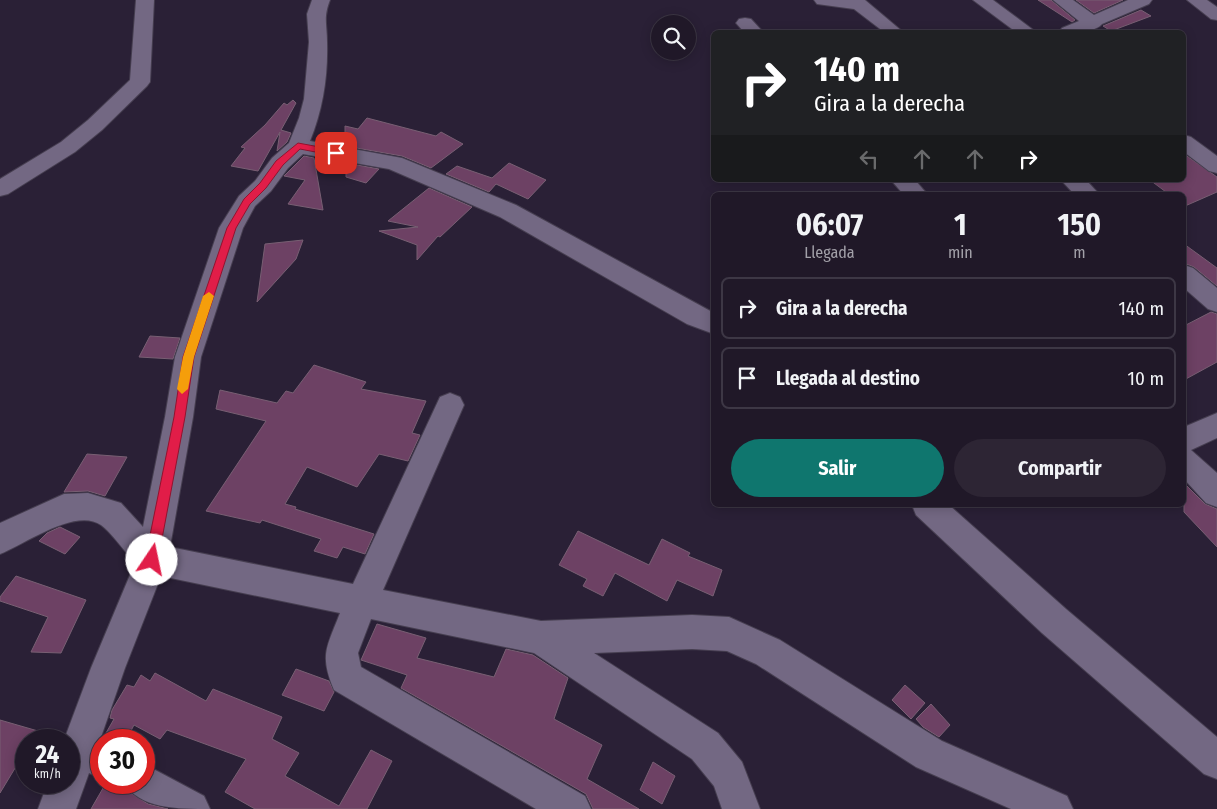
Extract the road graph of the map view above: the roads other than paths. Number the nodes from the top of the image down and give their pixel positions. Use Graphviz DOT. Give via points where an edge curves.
graph roads {
  1 [pos="144,0"];
  2 [pos="321,0"];
  3 [pos="823,0"];
  4 [pos="982,0"];
  5 [pos="1062,0"];
  6 [pos="1143,0"];
  7 [pos="1196,0"];
  8 [pos="1217,14"];
  9 [pos="1094,23"];
  10 [pos="892,30"];
  11 [pos="1024,30"];
  12 [pos="1074,30"];
  13 [pos="1186,143"];
  14 [pos="298,146"];
  15 [pos="1217,166"];
  16 [pos="904,182"];
  17 [pos="1074,182"];
  18 [pos="0,189"];
  19 [pos="914,192"];
  20 [pos="1086,192"];
  21 [pos="1186,276"];
  22 [pos="1217,302"];
  23 [pos="711,323"];
  24 [pos="450,405"];
  25 [pos="1217,425"];
  26 [pos="1186,439"];
  27 [pos="1186,462"];
  28 [pos="1217,493"];
  29 [pos="929,507"];
  30 [pos="0,539"];
  31 [pos="152,560"];
  32 [pos="360,602"];
  33 [pos="541,638"];
  34 [pos="1217,761"];
  35 [pos="83,762"];
  36 [pos="155,789"];
  37 [pos="63,794"];
  38 [pos="57,809"];
  39 [pos="191,809"];
  40 [pos="572,809"];
  41 [pos="741,809"];
  42 [pos="1054,809"];
  1 -- 18 [label="street" via="140,82 68,147"];
  2 -- 14 [label="street" via="316,14 318,42 314,99"];
  3 -- 10 [label="street" via="859,4"];
  4 -- 11 [label="street"];
  5 -- 9 [label="street"];
  6 -- 9 [label="street"];
  7 -- 8 [label="street"];
  9 -- 12 [label="street"];
  13 -- 15 [label="street"];
  14 -- 23 [label="street" via="394,163 508,211"];
  14 -- 31 [label="street" via="247,202 231,228 188,357"];
  16 -- 19 [label="street"];
  17 -- 20 [label="street"];
  21 -- 22 [label="street"];
  24 -- 32 [label="street"];
  25 -- 26 [label="street"];
  27 -- 28 [label="street"];
  29 -- 34 [label="street" via="1054,621"];
  30 -- 31 [label="street" via="64,508 88,507 110,513"];
  31 -- 32 [label="street"];
  31 -- 35 [label="street"];
  32 -- 33 [label="street"];
  32 -- 40 [label="street" via="340,653 346,678"];
  33 -- 41 [label="street" via="705,746 729,775"];
  33 -- 42 [label="street" via="692,632 729,634 768,652 929,754"];
  36 -- 39 [label="street"];
  37 -- 38 [label="street"];
}
